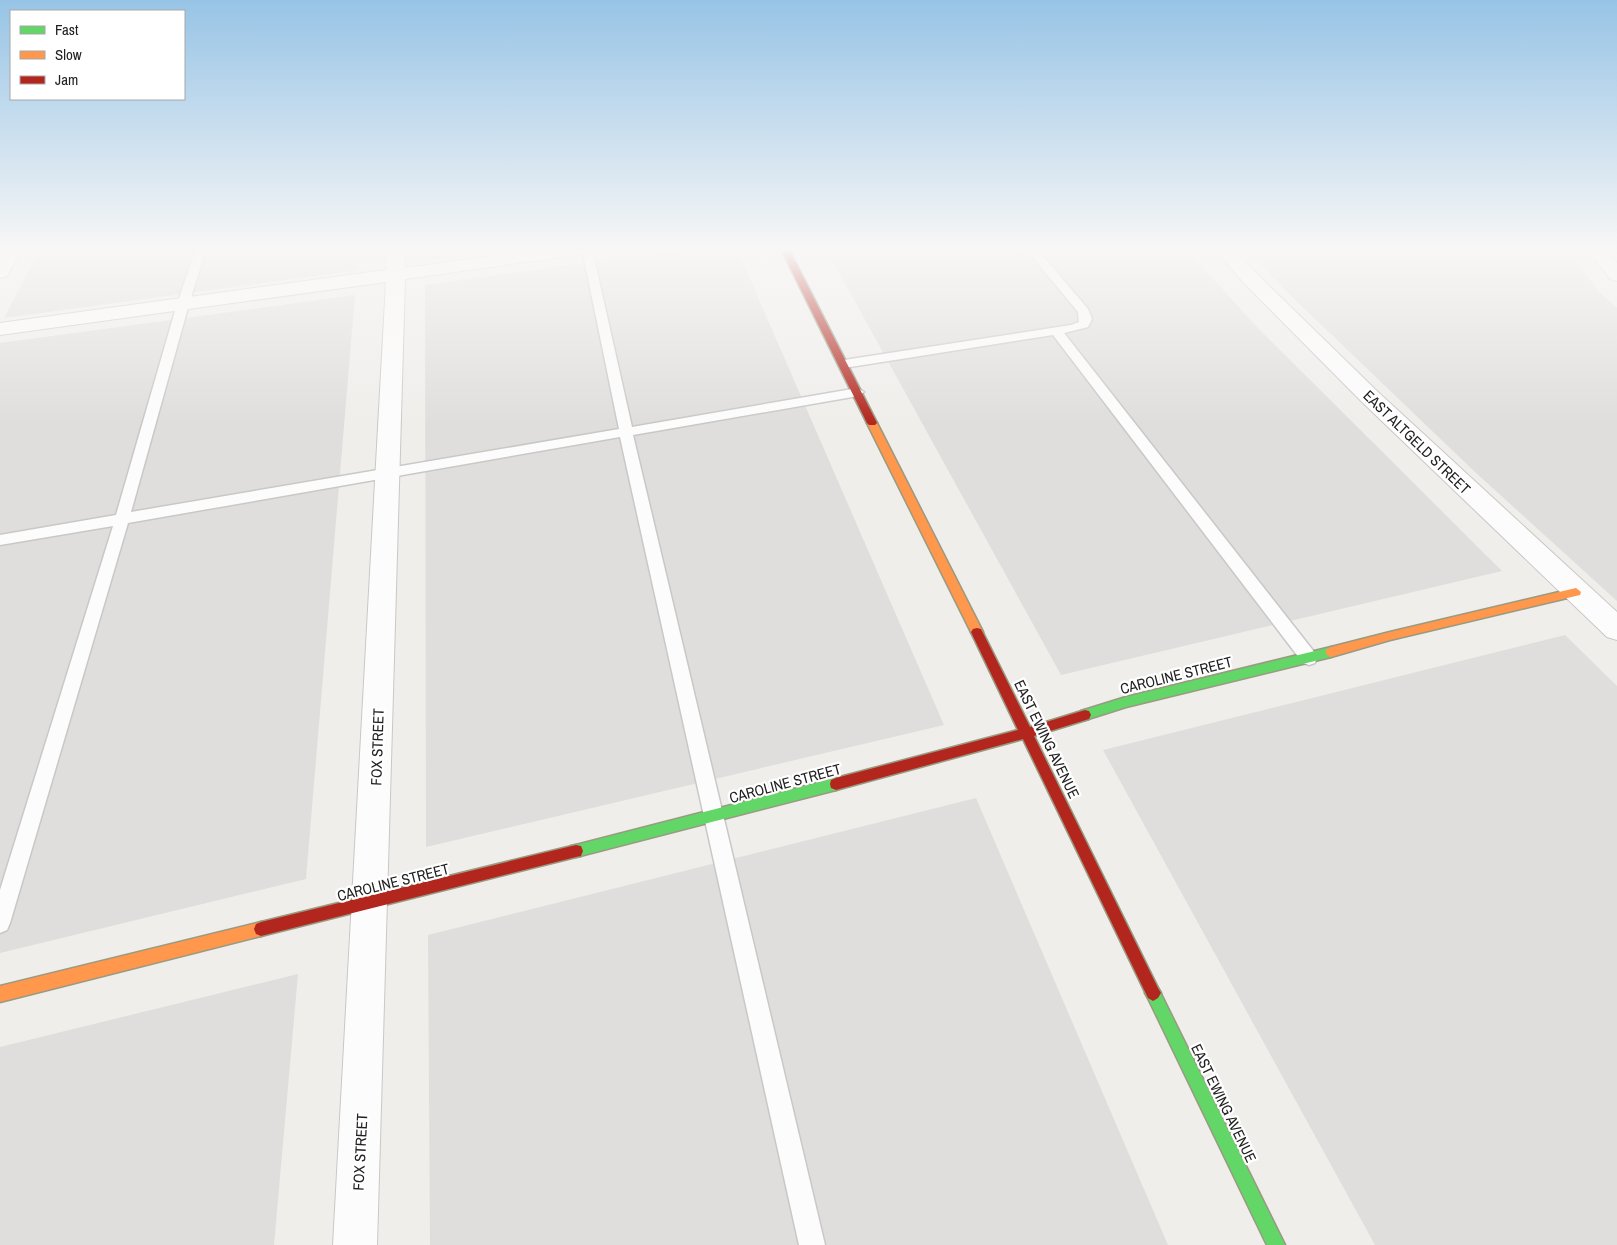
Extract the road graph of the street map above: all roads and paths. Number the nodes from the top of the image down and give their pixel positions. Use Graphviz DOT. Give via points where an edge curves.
graph roads {
  1 [pos="160,307"];
  2 [pos="182,307"];
  3 [pos="394,307"];
  4 [pos="599,307"];
  5 [pos="815,307"];
  6 [pos="1081,307"];
  7 [pos="1279,307"];
  8 [pos="0,329"];
  9 [pos="1056,331"];
  10 [pos="844,364"];
  11 [pos="858,392"];
  12 [pos="626,432"];
  13 [pos="388,473"];
  14 [pos="122,519"];
  15 [pos="0,540"];
  16 [pos="1576,592"];
  17 [pos="1617,629"];
  18 [pos="1309,658"];
  19 [pos="1027,733"];
  20 [pos="714,818"];
  21 [pos="371,903"];
  22 [pos="0,923"];
  23 [pos="0,994"];
  24 [pos="356,1245"];
  25 [pos="812,1245"];
  26 [pos="1276,1245"];
  1 -- 8 [label="street"];
  2 -- 14 [label="lane"];
  3 -- 13 [label="street, FOX STREET"];
  4 -- 12 [label="lane"];
  5 -- 10 [label="street, EAST EWING AVENUE"];
  6 -- 9 [label="lane" via="1086,319 1084,324"];
  7 -- 16 [label="street, EAST ALTGELD STREET"];
  9 -- 10 [label="lane"];
  9 -- 18 [label="lane"];
  10 -- 11 [label="street, EAST EWING AVENUE"];
  11 -- 12 [label="lane"];
  11 -- 19 [label="street, EAST EWING AVENUE"];
  12 -- 13 [label="lane"];
  12 -- 20 [label="lane"];
  13 -- 14 [label="lane"];
  13 -- 21 [label="street, FOX STREET"];
  14 -- 15 [label="lane"];
  14 -- 22 [label="lane"];
  16 -- 17 [label="street, EAST ALTGELD STREET"];
  16 -- 18 [label="street, CAROLINE STREET"];
  18 -- 19 [label="street, CAROLINE STREET" via="1126,702"];
  19 -- 20 [label="street, CAROLINE STREET"];
  19 -- 26 [label="street, EAST EWING AVENUE"];
  20 -- 21 [label="street, CAROLINE STREET"];
  20 -- 25 [label="lane"];
  21 -- 23 [label="street, CAROLINE STREET"];
  21 -- 24 [label="street, FOX STREET"];
}
